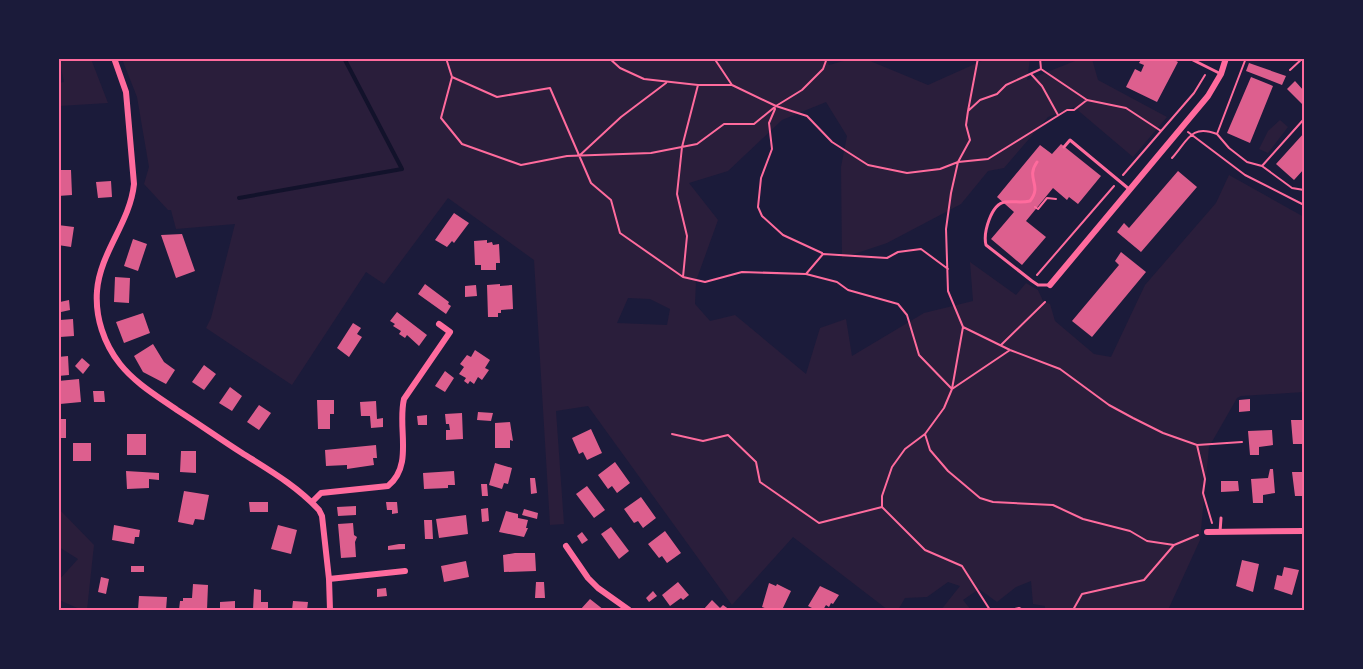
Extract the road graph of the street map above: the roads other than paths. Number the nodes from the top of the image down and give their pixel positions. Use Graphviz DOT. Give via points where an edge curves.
graph roads {
  1 [pos="114,58"];
  2 [pos="1189,58"];
  3 [pos="1226,58"];
  4 [pos="1221,74"];
  5 [pos="1064,147"];
  6 [pos="1037,162"];
  7 [pos="1130,190"];
  8 [pos="1050,285"];
  9 [pos="439,324"];
  10 [pos="312,502"];
  11 [pos="1221,518"];
  12 [pos="1305,531"];
  13 [pos="1214,532"];
  14 [pos="566,546"];
  15 [pos="405,571"];
  16 [pos="329,579"];
  17 [pos="330,610"];
  18 [pos="629,610"];
  1 -- 10 [label="street" via="126,92 134,184 126,217 98,278 97,309 106,341 119,363 143,386"];
  2 -- 4 [label="lane"];
  3 -- 4 [label="street"];
  4 -- 7 [label="street" via="1208,96"];
  5 -- 7 [label="lane" via="1070,140"];
  6 -- 8 [label="lane" via="1032,168 1035,194 1026,203 1002,202 996,207 985,240 986,245 1032,281"];
  7 -- 8 [label="street"];
  9 -- 10 [label="street" via="450,332 404,399 403,463 396,480 388,486 321,493"];
  10 -- 16 [label="street" via="321,516"];
  11 -- 13 [label="lane"];
  12 -- 13 [label="street"];
  14 -- 18 [label="street" via="593,583"];
  15 -- 16 [label="street"];
  16 -- 17 [label="street"];
}
